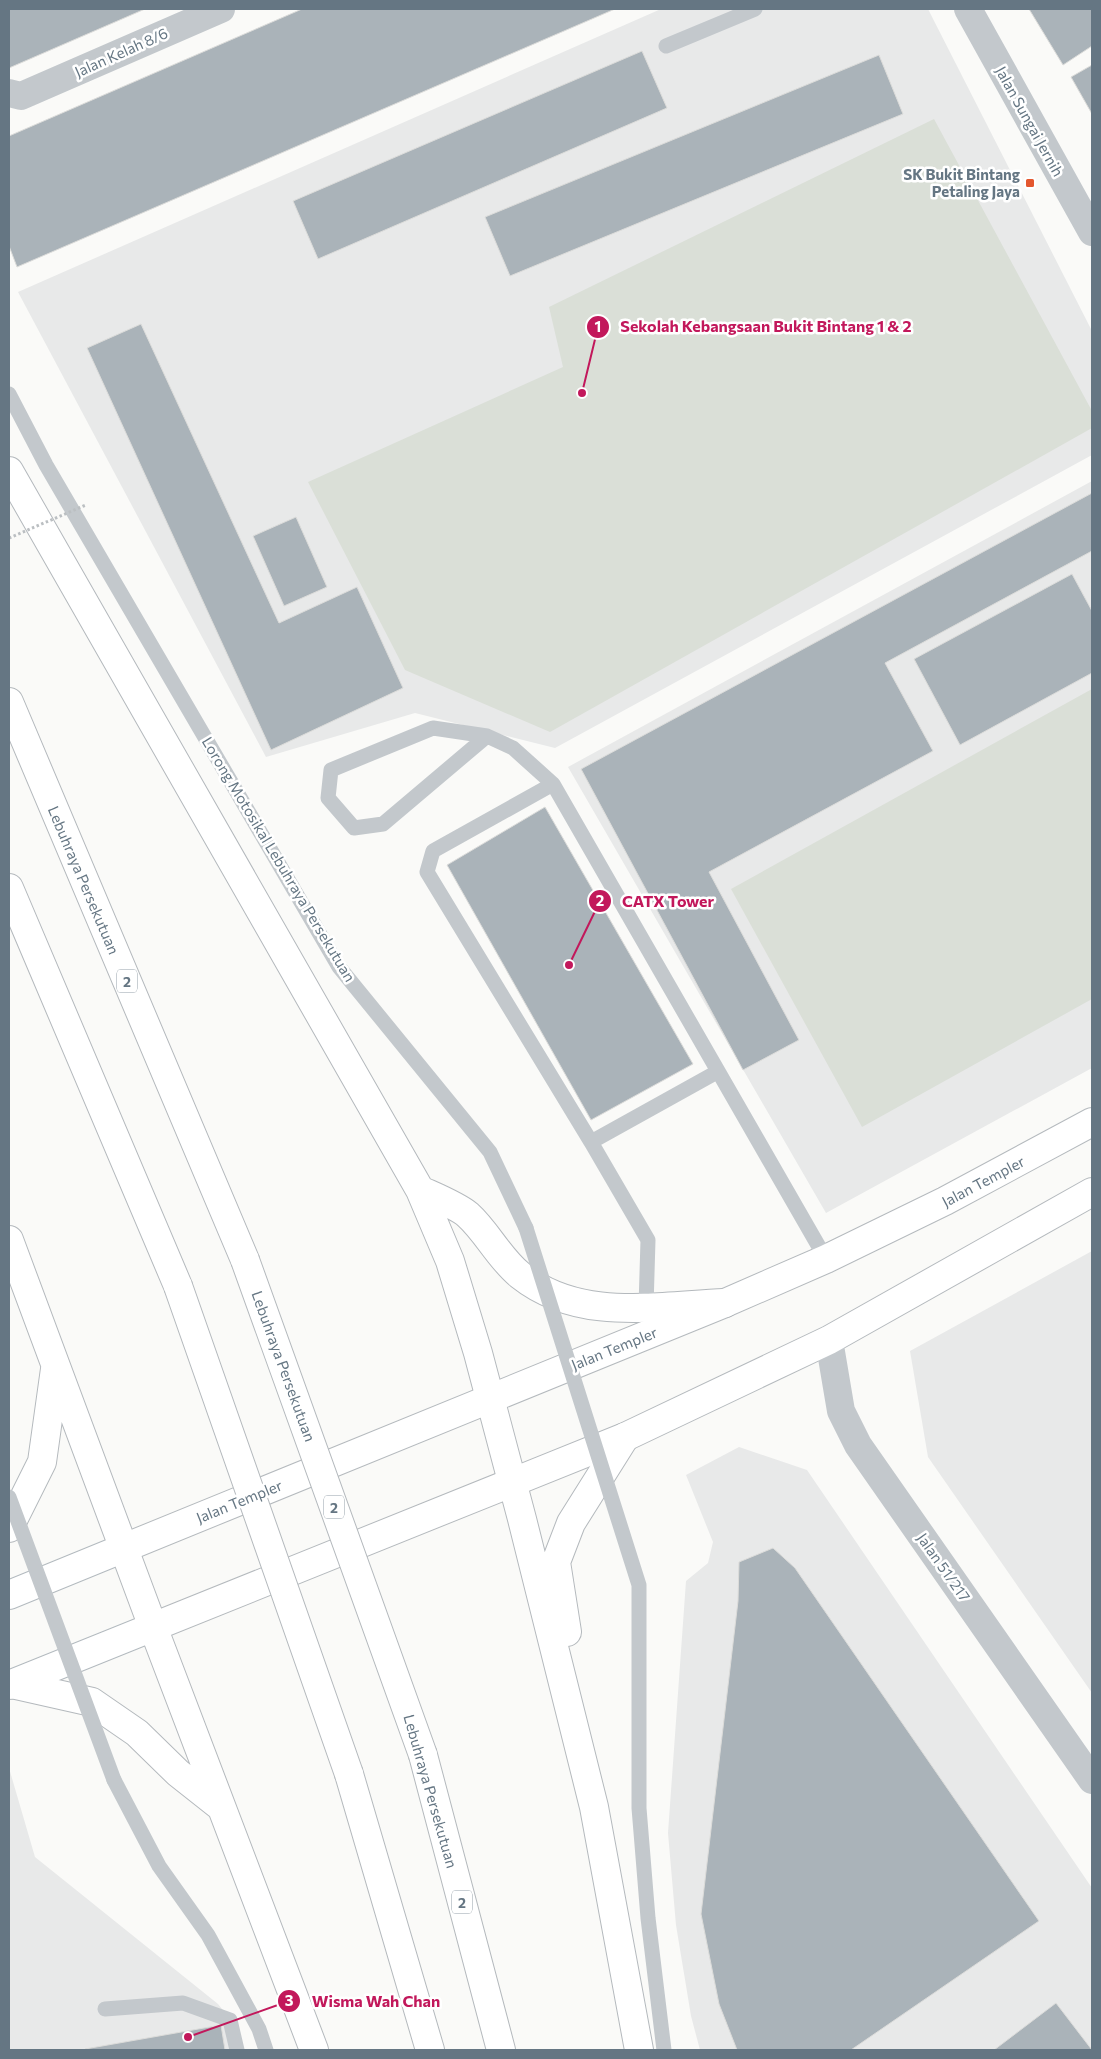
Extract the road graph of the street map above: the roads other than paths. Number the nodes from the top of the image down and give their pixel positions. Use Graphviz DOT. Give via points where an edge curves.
graph roads {
  1 [pos="221,9"];
  2 [pos="755,9"];
  3 [pos="968,9"];
  4 [pos="666,46"];
  5 [pos="15,94"];
  6 [pos="1092,232"];
  7 [pos="9,394"];
  8 [pos="9,471"];
  9 [pos="9,702"];
  10 [pos="487,736"];
  11 [pos="553,784"];
  12 [pos="9,888"];
  13 [pos="718,1072"];
  14 [pos="1092,1122"];
  15 [pos="591,1142"];
  16 [pos="420,1190"];
  17 [pos="1092,1192"];
  18 [pos="9,1240"];
  19 [pos="826,1259"];
  20 [pos="725,1303"];
  21 [pos="646,1307"];
  22 [pos="829,1340"];
  23 [pos="56,1365"];
  24 [pos="490,1399"];
  25 [pos="625,1437"];
  26 [pos="512,1482"];
  27 [pos="9,1497"];
  28 [pos="9,1528"];
  29 [pos="124,1548"];
  30 [pos="9,1595"];
  31 [pos="153,1627"];
  32 [pos="10,1685"];
  33 [pos="1092,1780"];
  34 [pos="221,1807"];
  35 [pos="594,1807"];
  36 [pos="105,2009"];
  37 [pos="237,2050"];
  38 [pos="266,2050"];
  39 [pos="314,2050"];
  40 [pos="430,2050"];
  41 [pos="501,2050"];
  42 [pos="640,2050"];
  43 [pos="664,2050"];
  1 -- 5 [label="street, Jalan Kelah 8/6"];
  2 -- 4 [label="lane"];
  3 -- 6 [label="street, Jalan Sungai Jernih"];
  7 -- 43 [label="lane, Lorong Motosikal Lebuhraya Persekutuan, bridge" via="46,465 340,966 490,1152 526,1228 639,1585 639,1808"];
  8 -- 16 [label="main road"];
  9 -- 41 [label="main road, Lebuhraya Persekutuan / 2, bridge" via="246,1260 423,1755"];
  10 -- 10 [label="lane" via="383,824 354,828 328,798 331,770 432,728"];
  10 -- 11 [label="lane" via="513,748"];
  11 -- 13 [label="lane"];
  11 -- 15 [label="lane" via="433,851 427,872"];
  12 -- 40 [label="main road, bridge" via="178,1286 349,1774"];
  13 -- 15 [label="lane"];
  13 -- 19 [label="lane"];
  14 -- 19 [label="main road, Jalan Templer" via="945,1201"];
  15 -- 21 [label="lane" via="648,1240"];
  16 -- 21 [label="main road" via="467,1214 519,1274 546,1293 577,1304 603,1308"];
  16 -- 24 [label="main road" via="450,1261"];
  17 -- 22 [label="main road"];
  18 -- 23 [label="main road"];
  19 -- 20 [label="main road, Jalan Templer"];
  20 -- 21 [label="main road"];
  20 -- 24 [label="main road, Jalan Templer"];
  22 -- 25 [label="main road"];
  22 -- 33 [label="street, Jalan 51/217" via="840,1411 858,1445"];
  23 -- 28 [label="main road" via="42,1462"];
  23 -- 29 [label="main road"];
  24 -- 26 [label="main road"];
  24 -- 29 [label="main road, Jalan Templer"];
  25 -- 26 [label="main road"];
  25 -- 35 [label="main road" via="571,1523 556,1562"];
  26 -- 31 [label="main road"];
  26 -- 35 [label="main road"];
  27 -- 38 [label="lane, bridge" via="114,1780 159,1866 208,1935 259,2029"];
  29 -- 30 [label="main road, Jalan Templer"];
  29 -- 31 [label="main road"];
  31 -- 32 [label="main road"];
  31 -- 34 [label="main road"];
  32 -- 34 [label="main road" via="92,1702 137,1732 178,1773"];
  34 -- 39 [label="main road"];
  35 -- 42 [label="main road"];
  36 -- 37 [label="lane" via="183,2003 230,2020"];
}
